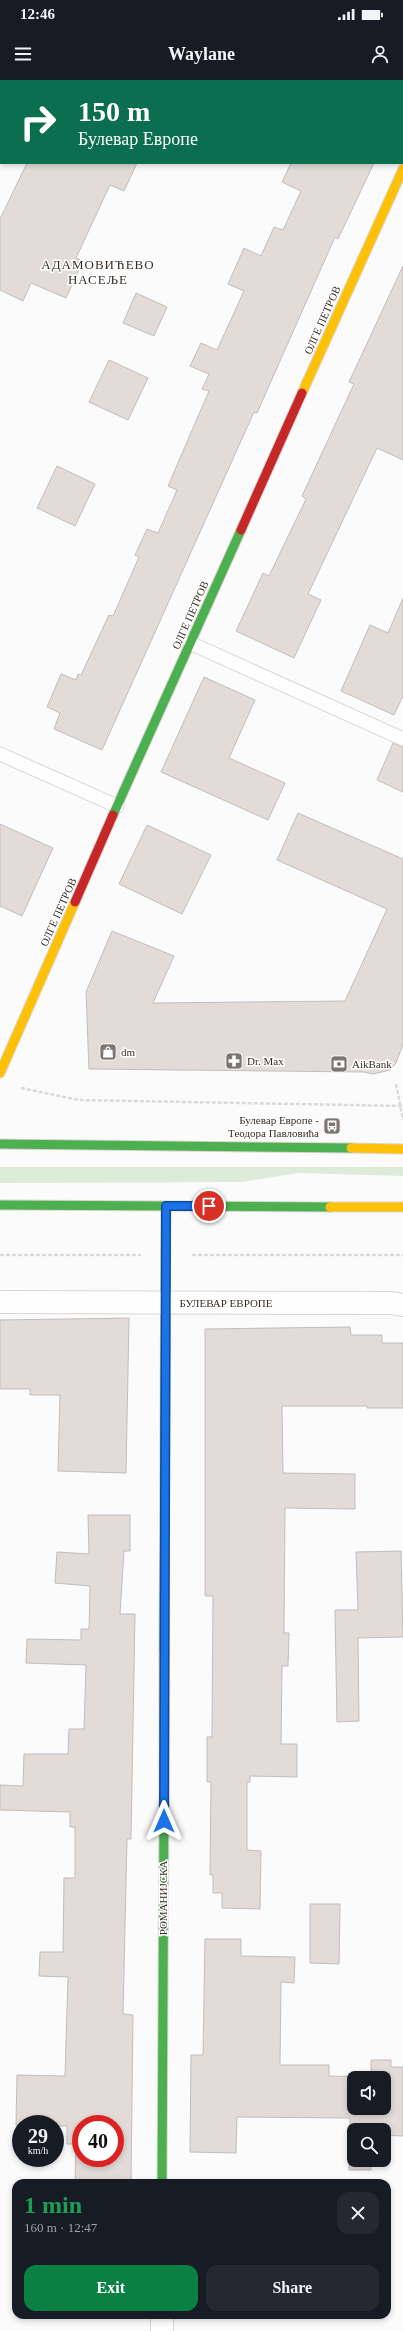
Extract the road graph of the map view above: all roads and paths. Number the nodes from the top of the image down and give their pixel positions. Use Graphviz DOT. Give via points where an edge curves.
graph roads {
  1 [pos="403,169"];
  2 [pos="190,643"];
  3 [pos="403,738"];
  4 [pos="0,754"];
  5 [pos="117,806"];
  6 [pos="0,1073"];
  7 [pos="396,1084"];
  8 [pos="18,1088"];
  9 [pos="402,1106"];
  10 [pos="403,1120"];
  11 [pos="0,1144"];
  12 [pos="403,1149"];
  13 [pos="0,1205"];
  14 [pos="166,1206"];
  15 [pos="403,1207"];
  16 [pos="0,1255"];
  17 [pos="166,1255"];
  18 [pos="403,1255"];
  19 [pos="0,1302"];
  20 [pos="166,1303"];
  21 [pos="403,1305"];
  22 [pos="162,2179"];
  23 [pos="162,2319"];
  24 [pos="162,2331"];
  1 -- 2 [label="street, ОЛГЕ ПЕТРОВ"];
  2 -- 3 [label="lane"];
  2 -- 5 [label="street, ОЛГЕ ПЕТРОВ"];
  4 -- 5 [label="lane"];
  5 -- 6 [label="street, ОЛГЕ ПЕТРОВ"];
  7 -- 9 [label="path"];
  8 -- 9 [label="path" via="79,1100"];
  9 -- 10 [label="path"];
  11 -- 12 [label="street"];
  13 -- 14 [label="street"];
  14 -- 15 [label="street"];
  14 -- 17 [label="street, РОМАНИЈСКА"];
  16 -- 17 [label="path"];
  17 -- 18 [label="path"];
  17 -- 20 [label="street, РОМАНИЈСКА"];
  19 -- 20 [label="street, БУЛЕВАР ЕВРОПЕ"];
  20 -- 21 [label="street, БУЛЕВАР ЕВРОПЕ"];
  20 -- 22 [label="street, РОМАНИЈСКА"];
  23 -- 24 [label="street"];
}
